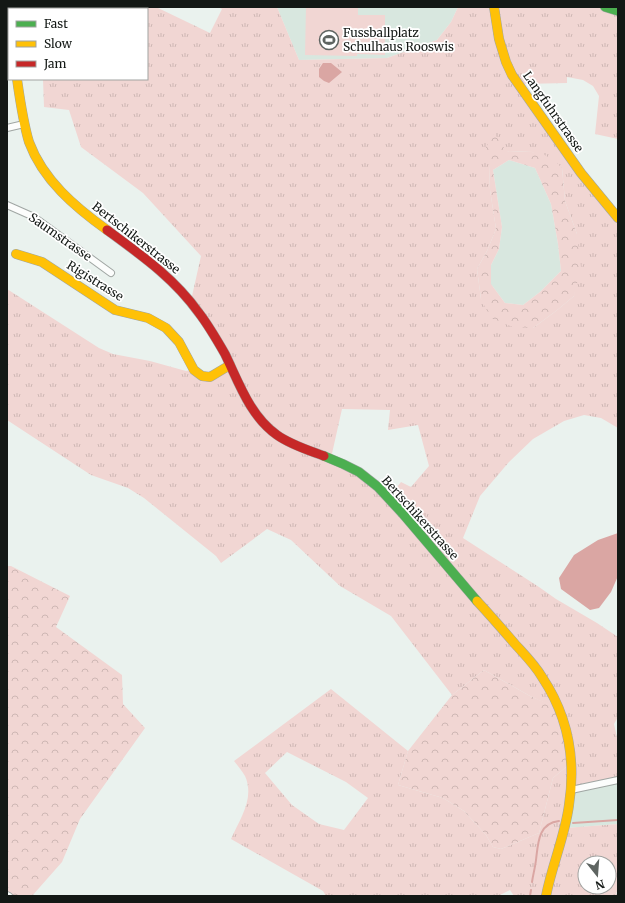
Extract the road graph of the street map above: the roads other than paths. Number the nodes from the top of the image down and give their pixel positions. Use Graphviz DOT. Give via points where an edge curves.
graph roads {
  1 [pos="494,7"];
  2 [pos="605,7"];
  3 [pos="618,11"];
  4 [pos="17,80"];
  5 [pos="24,124"];
  6 [pos="7,128"];
  7 [pos="7,205"];
  8 [pos="618,218"];
  9 [pos="16,254"];
  10 [pos="111,273"];
  11 [pos="230,366"];
  12 [pos="618,780"];
  13 [pos="571,790"];
  14 [pos="546,896"];
  1 -- 8 [label="street, Langfuhrstrasse" via="499,39 512,75 581,173"];
  2 -- 3 [label="street"];
  4 -- 5 [label="street, Bertschikerstrasse"];
  5 -- 6 [label="street"];
  5 -- 11 [label="street, Bertschikerstrasse" via="33,151 52,183 84,213 167,276 190,300"];
  7 -- 10 [label="street, Saumstrasse" via="34,217"];
  9 -- 11 [label="street, Rigistrasse" via="42,262 115,310 148,318 166,328 179,342 194,370 202,376 210,377"];
  11 -- 13 [label="street, Bertschikerstrasse" via="245,397 272,431 290,442 351,467 375,484 526,657 545,682 558,708 572,762"];
  12 -- 13 [label="street"];
  13 -- 14 [label="street, Bertschikerstrasse" via="565,828"];
}
